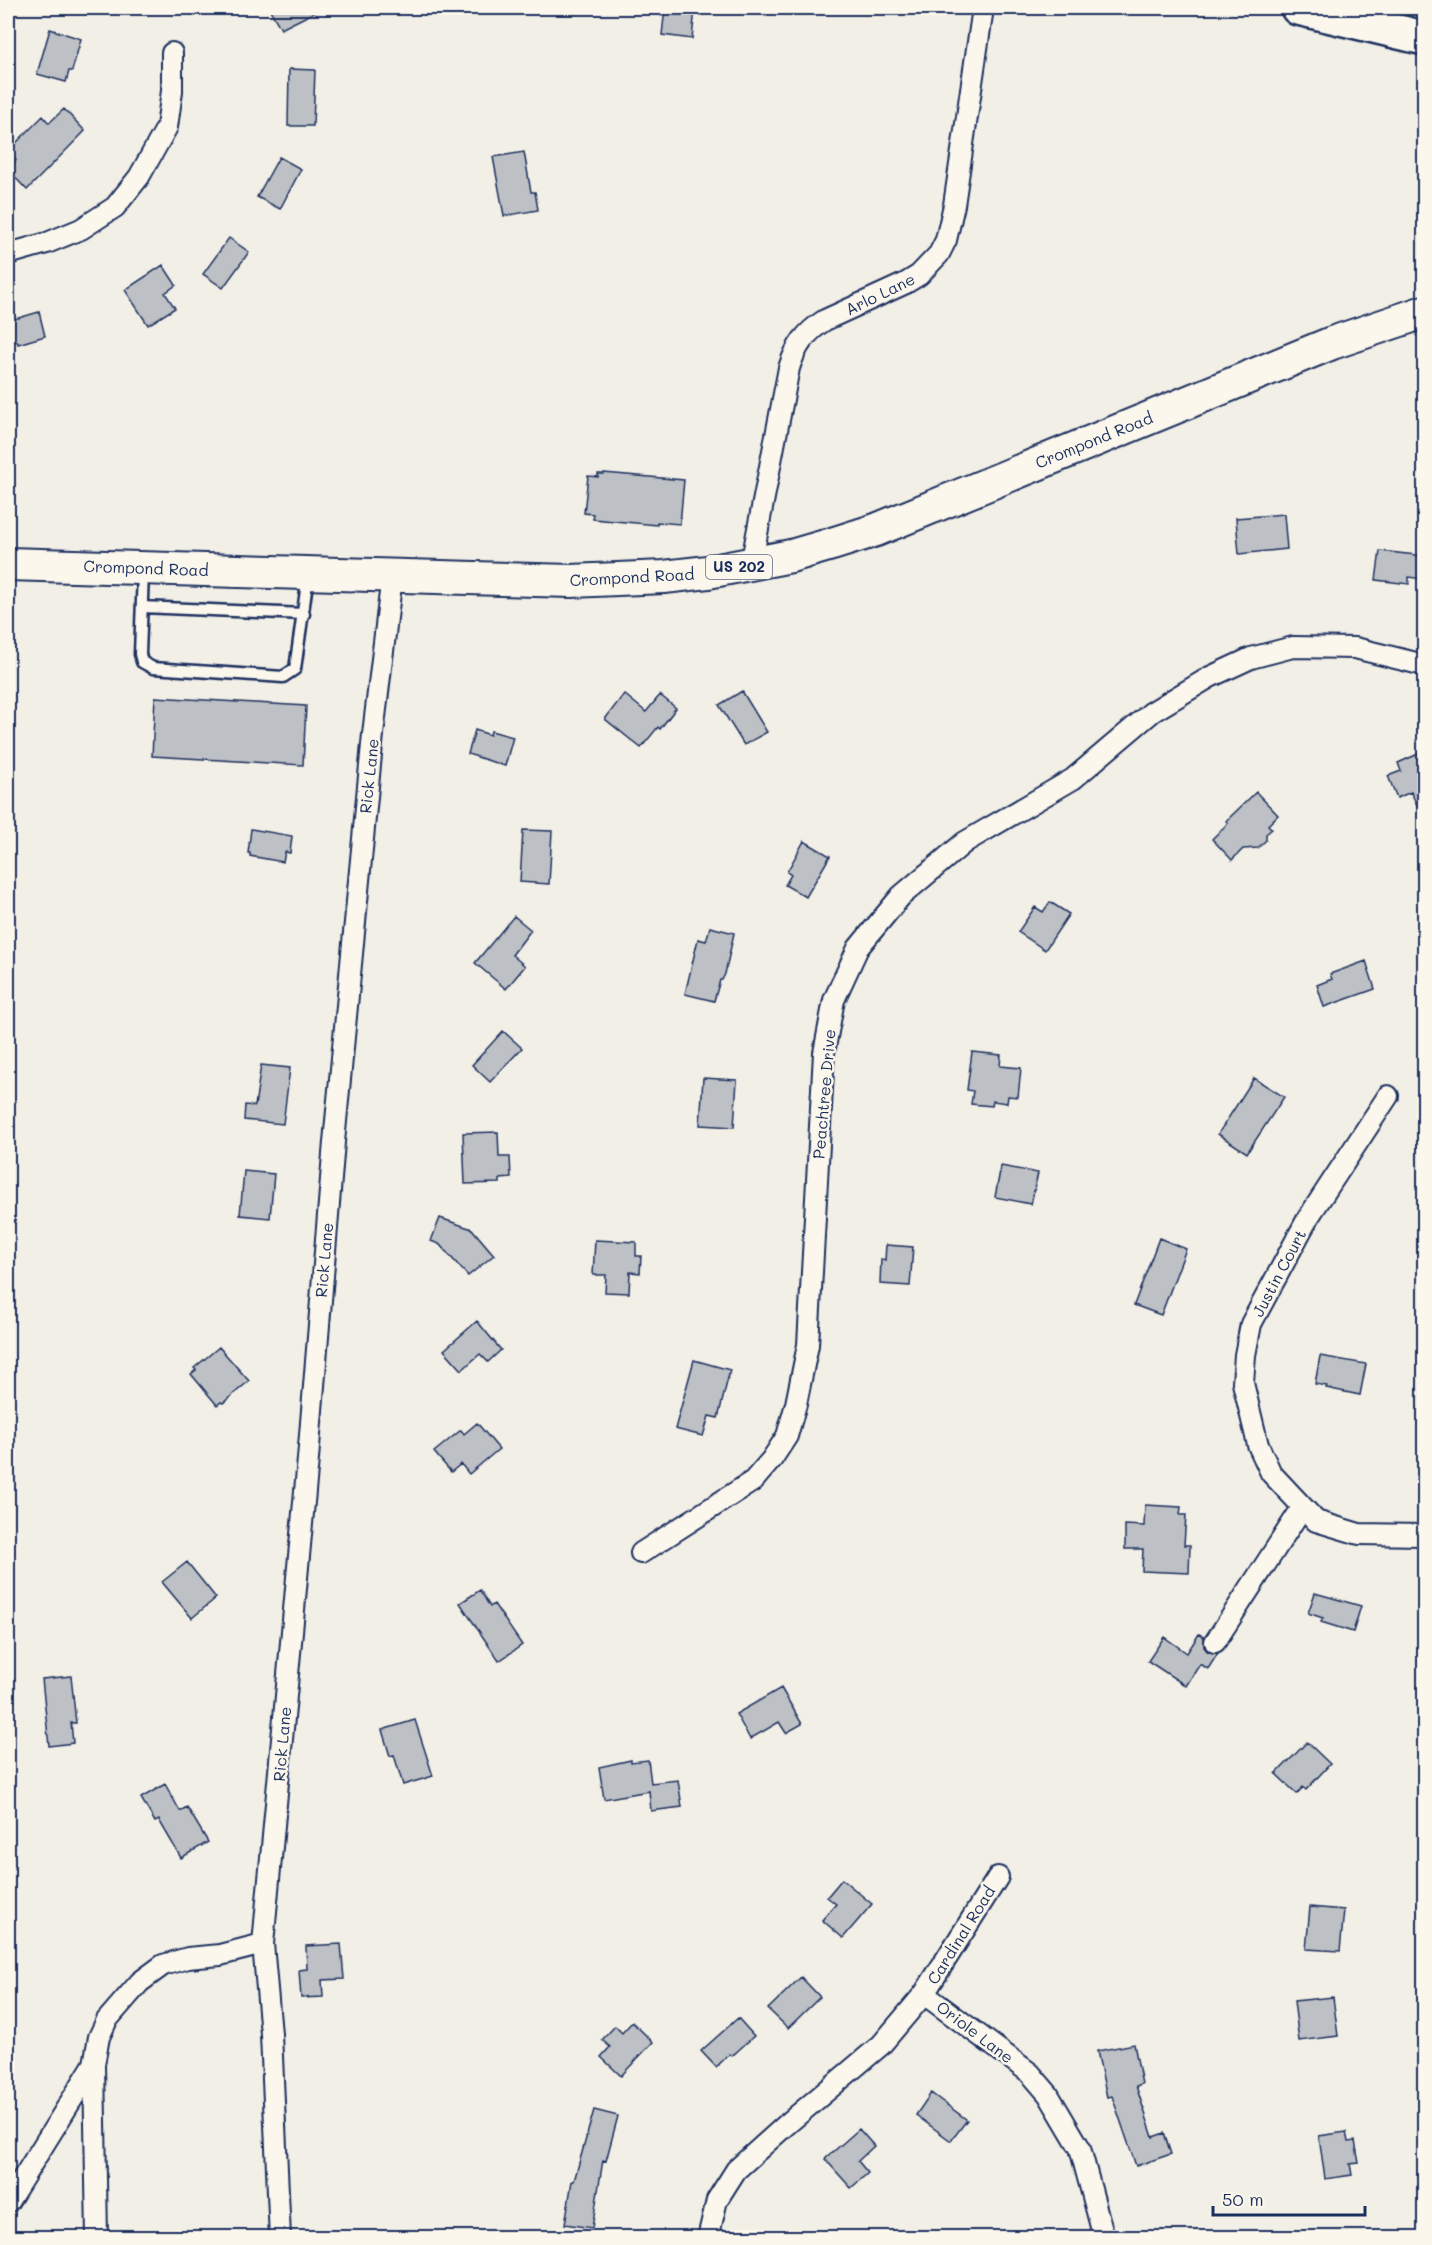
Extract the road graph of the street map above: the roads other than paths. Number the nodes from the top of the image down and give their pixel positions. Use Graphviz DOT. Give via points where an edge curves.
graph roads {
  1 [pos="983,8"];
  2 [pos="1298,8"];
  3 [pos="1425,38"];
  4 [pos="172,53"];
  5 [pos="8,254"];
  6 [pos="1425,312"];
  7 [pos="8,564"];
  8 [pos="751,565"];
  9 [pos="143,568"];
  10 [pos="309,574"];
  11 [pos="392,576"];
  12 [pos="142,607"];
  13 [pos="304,614"];
  14 [pos="1425,665"];
  15 [pos="1388,1096"];
  16 [pos="1302,1508"];
  17 [pos="1425,1535"];
  18 [pos="641,1553"];
  19 [pos="1215,1642"];
  20 [pos="998,1877"];
  21 [pos="263,1944"];
  22 [pos="924,1994"];
  23 [pos="94,2064"];
  24 [pos="8,2202"];
  25 [pos="96,2238"];
  26 [pos="280,2238"];
  27 [pos="708,2238"];
  28 [pos="1104,2238"];
  1 -- 8 [label="street, Arlo Lane" via="946,240 939,254 919,275 825,320 801,340 789,368"];
  2 -- 3 [label="highway"];
  4 -- 5 [label="street" via="167,127 139,177 115,207 81,229"];
  6 -- 8 [label="main road, Crompond Road / US 202" via="1332,343 876,530"];
  7 -- 9 [label="main road, Crompond Road / US 202"];
  8 -- 11 [label="main road, Crompond Road / US 202" via="607,580"];
  9 -- 10 [label="main road, Crompond Road / US 202"];
  9 -- 12 [label="lane"];
  10 -- 11 [label="main road, Crompond Road / US 202"];
  10 -- 13 [label="lane"];
  11 -- 21 [label="street, Rick Lane" via="338,1097"];
  12 -- 13 [label="lane"];
  12 -- 13 [label="lane" via="140,654 142,662 153,668 283,677 295,669"];
  14 -- 18 [label="street, Peachtree Drive" via="1355,648 1293,647 1251,658 1152,712 1073,779 966,842 901,896 858,948 834,1000 824,1053 808,1345 787,1436 753,1481"];
  15 -- 16 [label="street, Justin Court" via="1308,1218 1251,1324 1243,1383 1258,1445 1271,1473"];
  16 -- 17 [label="street, Justin Court" via="1316,1521 1359,1534"];
  16 -- 19 [label="street"];
  20 -- 22 [label="street, Cardinal Road"];
  21 -- 23 [label="street" via="163,1965 140,1982 107,2020"];
  21 -- 26 [label="street, Rick Lane"];
  22 -- 27 [label="street, Oriole Lane" via="881,2045 736,2170 717,2200"];
  22 -- 28 [label="street, Oriole Lane" via="1030,2073 1048,2094 1080,2148"];
  23 -- 24 [label="street"];
  23 -- 25 [label="street"];
}
